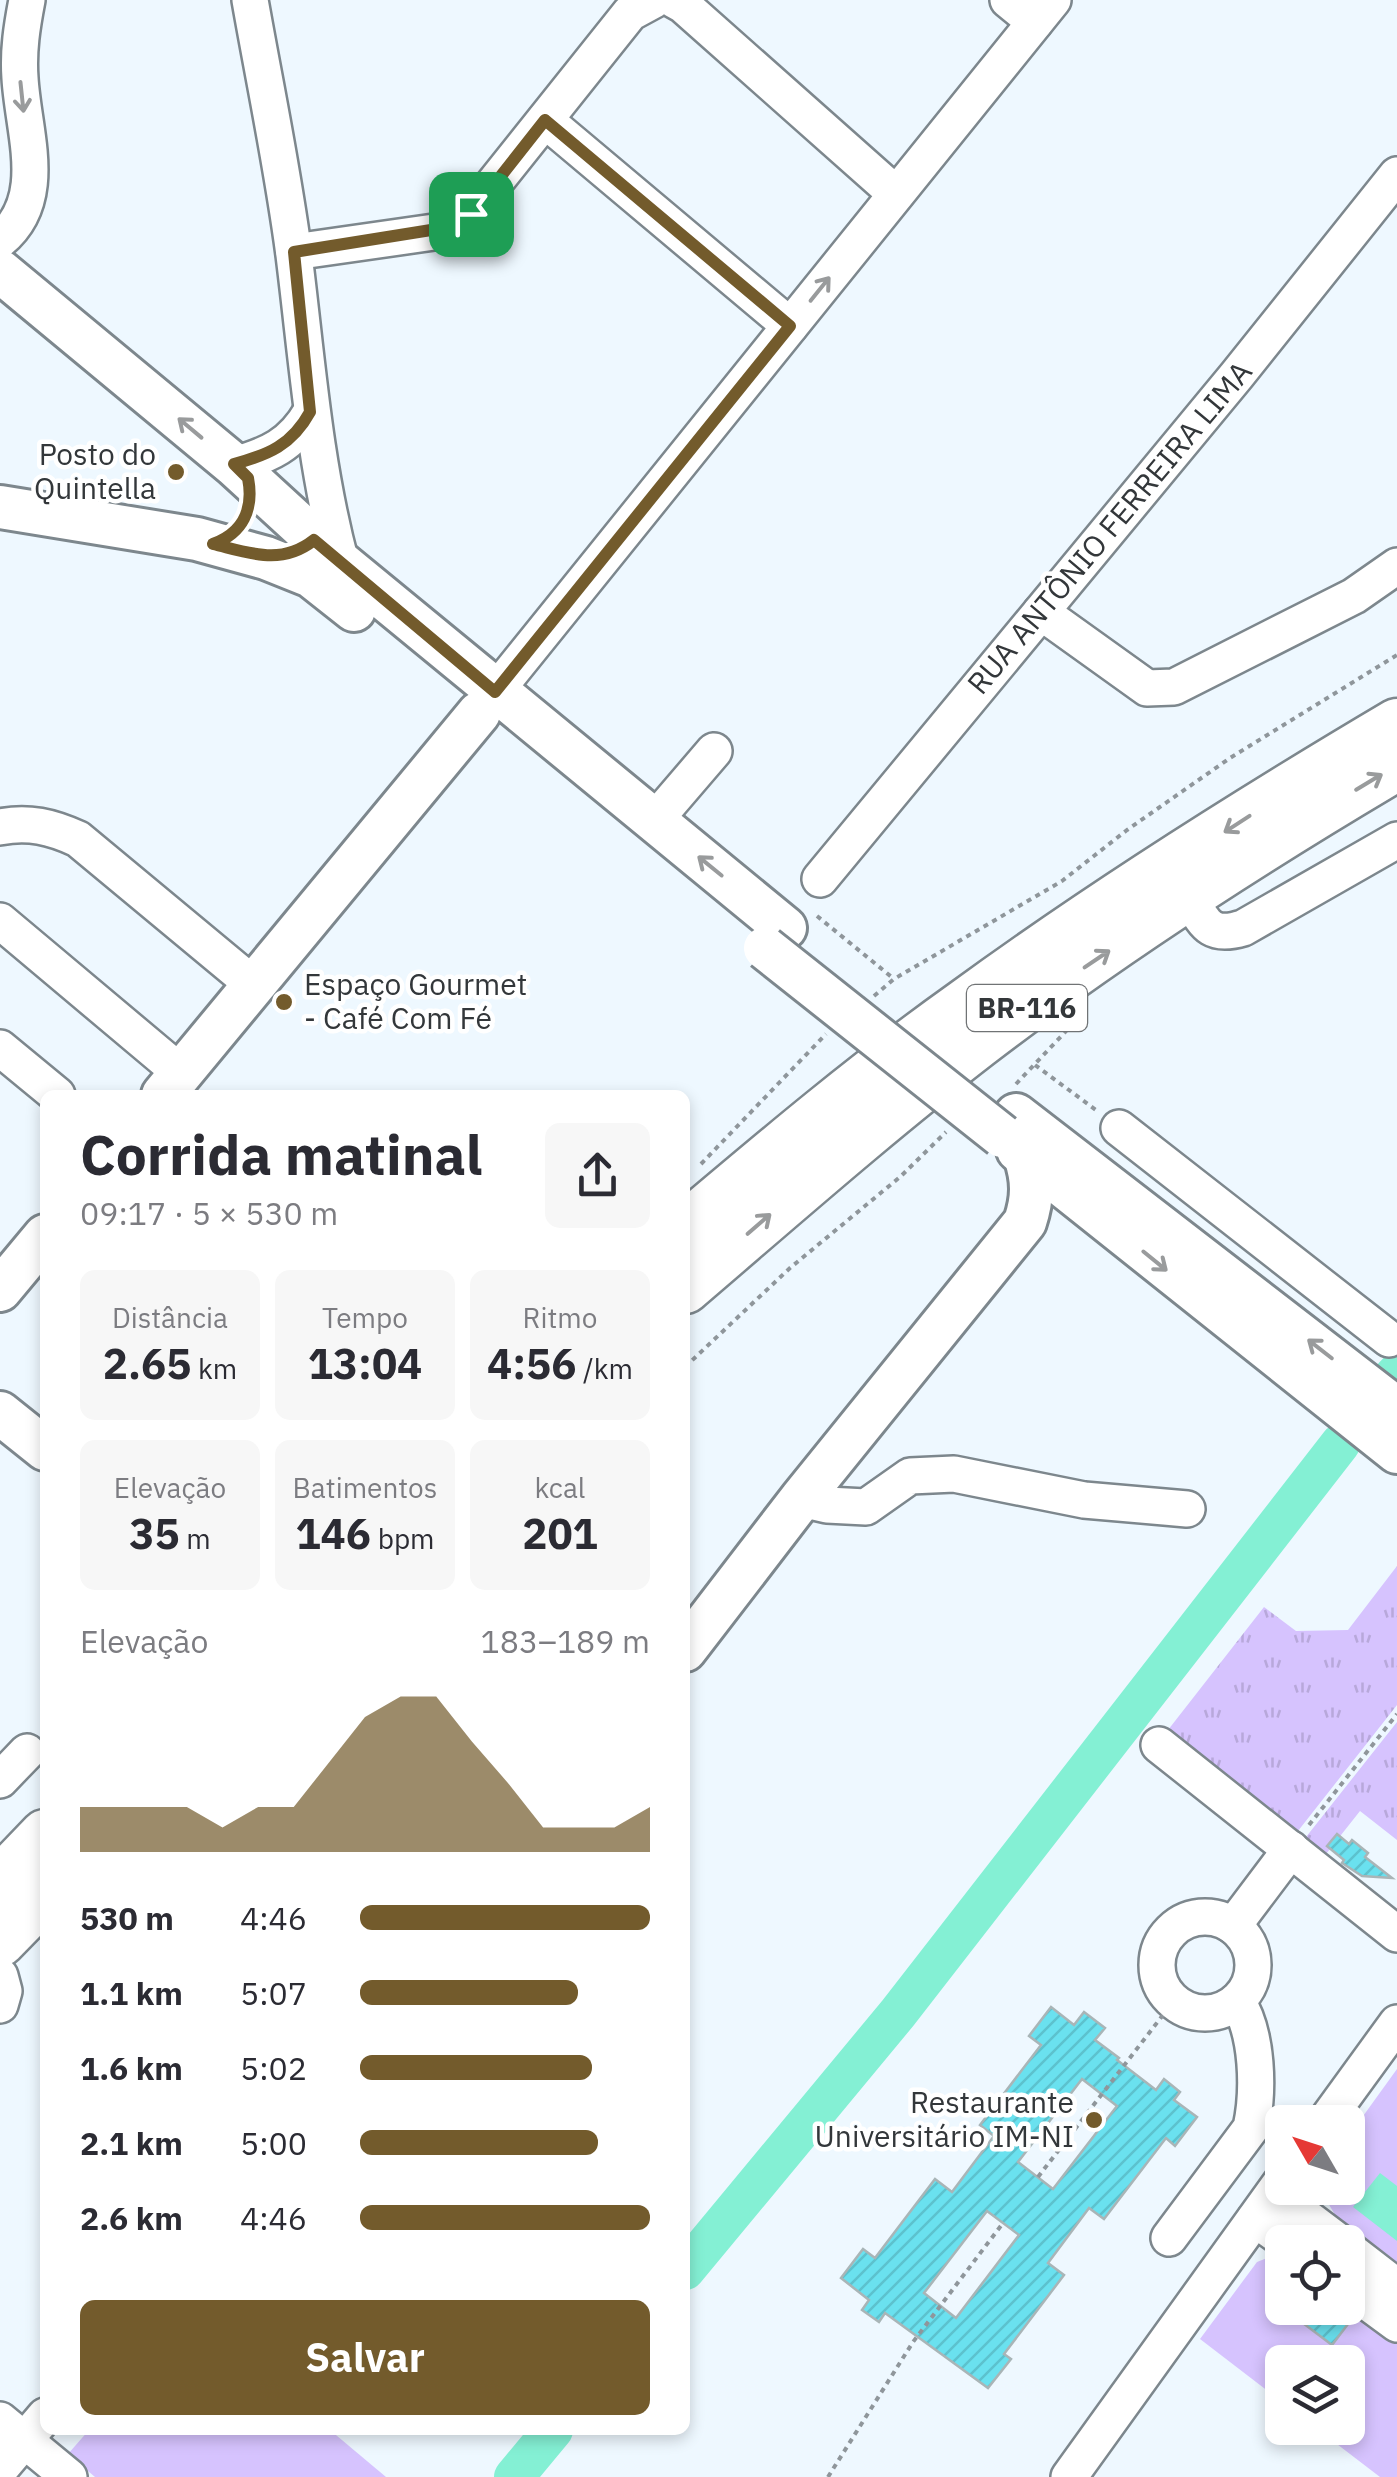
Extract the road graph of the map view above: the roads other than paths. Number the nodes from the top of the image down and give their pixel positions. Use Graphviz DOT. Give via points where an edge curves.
graph roads {
  1 [pos="27,0"];
  2 [pos="250,0"];
  3 [pos="654,0"];
  4 [pos="674,0"];
  5 [pos="1008,0"];
  6 [pos="1044,11"];
  7 [pos="545,120"];
  8 [pos="1397,175"];
  9 [pos="896,194"];
  10 [pos="0,240"];
  11 [pos="294,252"];
  12 [pos="0,271"];
  13 [pos="790,326"];
  14 [pos="310,412"];
  15 [pos="241,471"];
  16 [pos="0,507"];
  17 [pos="213,544"];
  18 [pos="327,550"];
  19 [pos="1397,566"];
  20 [pos="1040,612"];
  21 [pos="487,702"];
  22 [pos="1397,724"];
  23 [pos="714,751"];
  24 [pos="1397,765"];
  25 [pos="654,821"];
  26 [pos="0,828"];
  27 [pos="1397,840"];
  28 [pos="820,879"];
  29 [pos="1188,897"];
  30 [pos="0,920"];
  31 [pos="775,938"];
  32 [pos="255,986"];
  33 [pos="0,1048"];
  34 [pos="172,1084"];
  35 [pos="51,1090"];
  36 [pos="1015,1122"];
  37 [pos="1119,1128"];
  38 [pos="1079,1200"];
  39 [pos="1025,1222"];
  40 [pos="690,1224"];
  41 [pos="40,1242"];
  42 [pos="690,1284"];
  43 [pos="0,1290"];
  44 [pos="1393,1334"];
  45 [pos="1357,1378"];
  46 [pos="1397,1408"];
  47 [pos="0,1413"];
  48 [pos="40,1445"];
  49 [pos="1397,1452"];
  50 [pos="801,1499"];
  51 [pos="1188,1509"];
  52 [pos="690,1643"];
  53 [pos="1159,1745"];
  54 [pos="26,1752"];
  55 [pos="0,1780"];
  56 [pos="40,1840"];
  57 [pos="1291,1849"];
  58 [pos="0,1882"];
  59 [pos="40,1899"];
  60 [pos="1232,1926"];
  61 [pos="1397,1934"];
  62 [pos="0,1941"];
  63 [pos="0,1976"];
  64 [pos="1238,2001"];
  65 [pos="0,2005"];
  66 [pos="1397,2023"];
  67 [pos="1337,2105"];
  68 [pos="1265,2205"];
  69 [pos="1281,2205"];
  70 [pos="1312,2225"];
  71 [pos="1169,2238"];
  72 [pos="1365,2263"];
  73 [pos="1397,2288"];
  74 [pos="1365,2300"];
  75 [pos="1397,2324"];
  76 [pos="23,2425"];
  77 [pos="0,2469"];
  78 [pos="69,2477"];
  79 [pos="1069,2477"];
  1 -- 10 [label="street, one-way" via="20,76 30,188 18,222"];
  2 -- 11 [label="street"];
  3 -- 7 [label="street" via="630,13"];
  4 -- 9 [label="street"];
  5 -- 6 [label="street"];
  6 -- 9 [label="street"];
  7 -- 11 [label="street" via="456,226"];
  7 -- 13 [label="street"];
  8 -- 20 [label="street, RUA ANTÔNIO FERREIRA LIMA"];
  13 -- 9 [label="street, one-way"];
  11 -- 14 [label="street"];
  15 -- 12 [label="main road, one-way"];
  13 -- 21 [label="street"];
  14 -- 15 [label="street" via="291,440"];
  14 -- 18 [label="street"];
  15 -- 17 [label="main road" via="249,506 243,522"];
  15 -- 18 [label="main road"];
  16 -- 17 [label="main road"];
  17 -- 18 [label="main road" via="301,570"];
  18 -- 21 [label="main road"];
  19 -- 20 [label="street" via="1354,596 1160,690 1147,688"];
  20 -- 28 [label="street, RUA ANTÔNIO FERREIRA LIMA"];
  21 -- 25 [label="main road"];
  21 -- 31 [label="main road"];
  21 -- 32 [label="main road"];
  22 -- 40 [label="highway, BR-116, one-way" via="964,1004"];
  23 -- 25 [label="street"];
  29 -- 24 [label="highway, BR-116, one-way"];
  31 -- 25 [label="main road, one-way"];
  26 -- 32 [label="street" via="44,826 78,839"];
  27 -- 29 [label="street" via="1243,928 1216,932"];
  42 -- 29 [label="highway, BR-116, one-way" via="965,1053"];
  30 -- 34 [label="street"];
  31 -- 36 [label="main road, bridge"];
  31 -- 36 [label="main road" via="879,992"];
  32 -- 34 [label="main road"];
  33 -- 35 [label="street"];
  36 -- 38 [label="main road"];
  36 -- 39 [label="main road" via="1032,1177"];
  45 -- 36 [label="main road, one-way"];
  37 -- 44 [label="street"];
  38 -- 39 [label="main road"];
  38 -- 49 [label="main road, one-way"];
  39 -- 50 [label="main road"];
  41 -- 43 [label="main road"];
  44 -- 45 [label="street"];
  45 -- 46 [label="main road"];
  47 -- 48 [label="main road"];
  50 -- 51 [label="street" via="866,1506 910,1476 954,1474 1084,1500"];
  50 -- 52 [label="main road"];
  53 -- 57 [label="street"];
  54 -- 55 [label="street"];
  56 -- 58 [label="highway"];
  57 -- 60 [label="street"];
  57 -- 61 [label="street"];
  59 -- 62 [label="highway"];
  60 -- 64 [label="street" via="1253,1958"];
  60 -- 64 [label="street" via="1210,1917 1180,1924 1156,1965 1173,2002 1192,2012 1208,2014"];
  63 -- 65 [label="street"];
  64 -- 71 [label="street" via="1251,2042 1250,2128"];
  66 -- 67 [label="street"];
  68 -- 79 [label="street"];
  69 -- 70 [label="street"];
  72 -- 73 [label="street"];
  74 -- 75 [label="street"];
  76 -- 77 [label="street"];
  76 -- 78 [label="street"];
}
